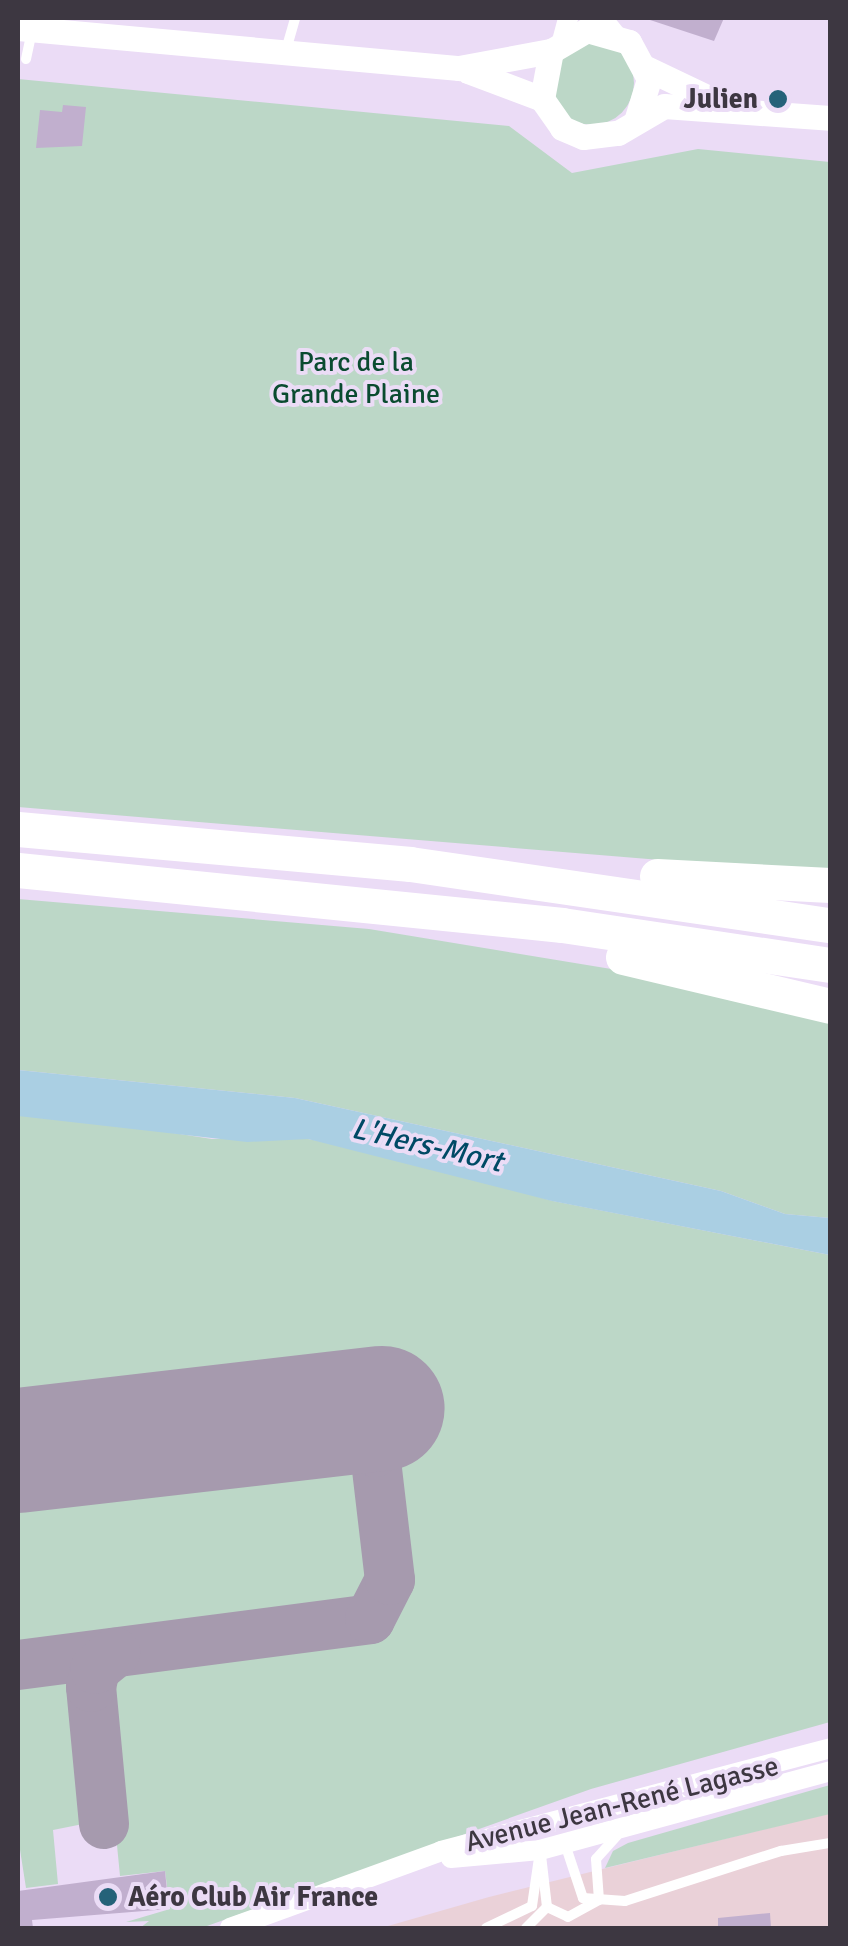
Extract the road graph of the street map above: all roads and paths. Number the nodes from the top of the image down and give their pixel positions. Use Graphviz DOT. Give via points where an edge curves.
graph roads {
  1 [pos="296,18"];
  2 [pos="609,26"];
  3 [pos="25,29"];
  4 [pos="560,36"];
  5 [pos="285,54"];
  6 [pos="26,60"];
  7 [pos="458,68"];
  8 [pos="646,68"];
  9 [pos="542,99"];
  10 [pos="730,105"];
  11 [pos="637,118"];
  12 [pos="830,118"];
  13 [pos="18,830"];
  14 [pos="410,864"];
  15 [pos="18,870"];
  16 [pos="830,885"];
  17 [pos="539,923"];
  18 [pos="830,925"];
  19 [pos="830,965"];
  20 [pos="830,1006"];
  21 [pos="830,1748"];
  22 [pos="830,1771"];
  23 [pos="536,1828"];
  24 [pos="628,1829"];
  25 [pos="565,1843"];
  26 [pos="830,1843"];
  27 [pos="540,1852"];
  28 [pos="414,1862"];
  29 [pos="599,1900"];
  30 [pos="548,1907"];
  31 [pos="230,1928"];
  32 [pos="486,1928"];
  33 [pos="526,1928"];
  1 -- 5 [label="lane"];
  2 -- 4 [label="street"];
  2 -- 8 [label="street"];
  3 -- 5 [label="street"];
  3 -- 6 [label="lane"];
  4 -- 7 [label="street"];
  4 -- 9 [label="street"];
  5 -- 7 [label="street"];
  7 -- 9 [label="street"];
  8 -- 10 [label="street" via="669,85"];
  8 -- 11 [label="street"];
  9 -- 11 [label="street" via="562,128 584,138 618,133"];
  10 -- 11 [label="street" via="664,106"];
  10 -- 12 [label="street"];
  13 -- 14 [label="highway"];
  14 -- 16 [label="highway"];
  14 -- 18 [label="highway"];
  15 -- 17 [label="highway"];
  17 -- 19 [label="highway"];
  17 -- 20 [label="highway" via="560,947 695,970"];
  21 -- 23 [label="street, Avenue Jean-René Lagasse"];
  22 -- 24 [label="street, Avenue Jean-René Lagasse"];
  23 -- 27 [label="street"];
  23 -- 28 [label="street, Avenue Jean-René Lagasse"];
  24 -- 25 [label="street, Avenue Jean-René Lagasse"];
  24 -- 29 [label="lane" via="596,1859"];
  25 -- 27 [label="street, Avenue Jean-René Lagasse"];
  25 -- 29 [label="lane" via="575,1886"];
  26 -- 29 [label="lane" via="780,1851 625,1902"];
  27 -- 28 [label="street, Avenue Jean-René Lagasse"];
  27 -- 30 [label="lane"];
  27 -- 32 [label="lane" via="532,1906"];
  28 -- 31 [label="street, Avenue Jean-René Lagasse"];
  29 -- 30 [label="lane" via="568,1917"];
  30 -- 33 [label="lane"];
}
